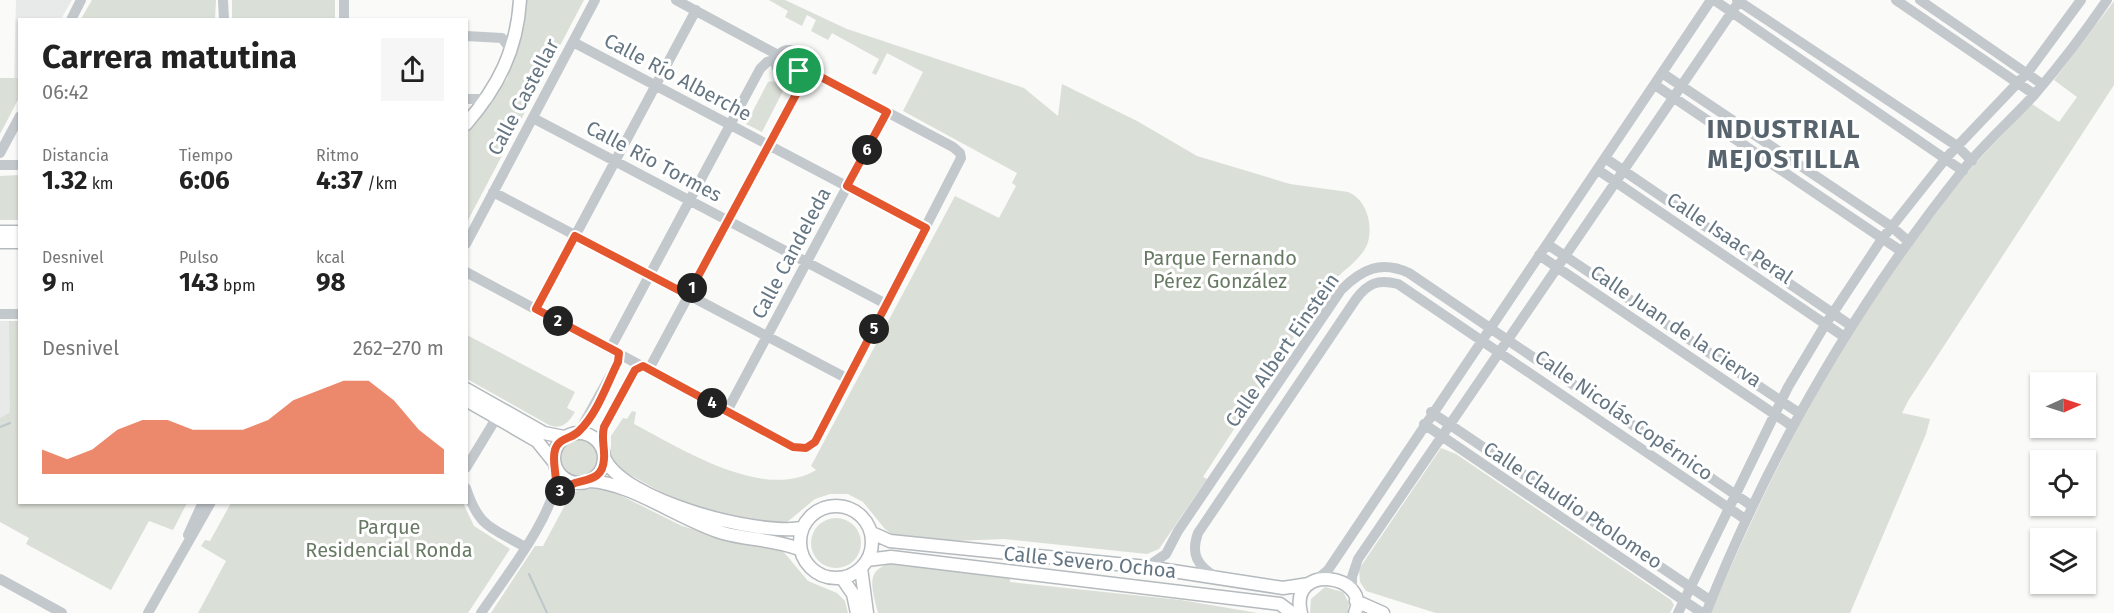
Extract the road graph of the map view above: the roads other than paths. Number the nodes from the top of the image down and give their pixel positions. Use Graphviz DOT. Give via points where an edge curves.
graph roads {
  1 [pos="81,0"];
  2 [pos="223,0"];
  3 [pos="344,0"];
  4 [pos="520,0"];
  5 [pos="595,0"];
  6 [pos="676,0"];
  7 [pos="1713,0"];
  8 [pos="1739,0"];
  9 [pos="1896,0"];
  10 [pos="1920,0"];
  11 [pos="2081,0"];
  12 [pos="2105,1"];
  13 [pos="696,10"];
  14 [pos="1731,12"];
  15 [pos="2097,14"];
  16 [pos="72,18"];
  17 [pos="224,18"];
  18 [pos="344,18"];
  19 [pos="468,36"];
  20 [pos="573,42"];
  21 [pos="511,50"];
  22 [pos="777,57"];
  23 [pos="800,69"];
  24 [pos="2028,72"];
  25 [pos="1662,73"];
  26 [pos="2020,81"];
  27 [pos="2043,84"];
  28 [pos="1655,85"];
  29 [pos="656,86"];
  30 [pos="1680,86"];
  31 [pos="2034,94"];
  32 [pos="1673,97"];
  33 [pos="468,99"];
  34 [pos="488,99"];
  35 [pos="887,112"];
  36 [pos="533,118"];
  37 [pos="18,120"];
  38 [pos="468,122"];
  39 [pos="730,124"];
  40 [pos="769,145"];
  41 [pos="1957,147"];
  42 [pos="0,153"];
  43 [pos="1947,157"];
  44 [pos="1605,158"];
  45 [pos="1972,160"];
  46 [pos="615,161"];
  47 [pos="0,165"];
  48 [pos="18,165"];
  49 [pos="1623,169"];
  50 [pos="1598,170"];
  51 [pos="1963,171"];
  52 [pos="1614,181"];
  53 [pos="847,186"];
  54 [pos="493,192"];
  55 [pos="690,200"];
  56 [pos="728,221"];
  57 [pos="1892,226"];
  58 [pos="926,228"];
  59 [pos="0,232"];
  60 [pos="18,232"];
  61 [pos="575,236"];
  62 [pos="1882,239"];
  63 [pos="468,240"];
  64 [pos="0,242"];
  65 [pos="18,242"];
  66 [pos="1909,242"];
  67 [pos="1547,244"];
  68 [pos="1901,251"];
  69 [pos="1539,255"];
  70 [pos="1565,258"];
  71 [pos="807,262"];
  72 [pos="1558,267"];
  73 [pos="468,273"];
  74 [pos="650,275"];
  75 [pos="688,295"];
  76 [pos="886,304"];
  77 [pos="536,309"];
  78 [pos="0,314"];
  79 [pos="18,314"];
  80 [pos="1834,314"];
  81 [pos="1826,325"];
  82 [pos="1850,326"];
  83 [pos="1490,328"];
  84 [pos="767,336"];
  85 [pos="1843,336"];
  86 [pos="1509,339"];
  87 [pos="1481,340"];
  88 [pos="615,351"];
  89 [pos="1500,352"];
  90 [pos="646,367"];
  91 [pos="848,379"];
  92 [pos="468,390"];
  93 [pos="468,401"];
  94 [pos="1781,402"];
  95 [pos="727,411"];
  96 [pos="1431,412"];
  97 [pos="1799,413"];
  98 [pos="1774,415"];
  99 [pos="497,417"];
  100 [pos="1424,424"];
  101 [pos="1450,424"];
  102 [pos="1792,426"];
  103 [pos="579,432"];
  104 [pos="1442,436"];
  105 [pos="564,437"];
  106 [pos="603,452"];
  107 [pos="468,465"];
  108 [pos="556,466"];
  109 [pos="590,481"];
  110 [pos="575,483"];
  111 [pos="468,494"];
  112 [pos="555,496"];
  113 [pos="1733,496"];
  114 [pos="202,504"];
  115 [pos="210,504"];
  116 [pos="1752,506"];
  117 [pos="1727,509"];
  118 [pos="1745,519"];
  119 [pos="802,528"];
  120 [pos="872,533"];
  121 [pos="186,544"];
  122 [pos="525,547"];
  123 [pos="799,549"];
  124 [pos="864,564"];
  125 [pos="1147,567"];
  126 [pos="842,578"];
  127 [pos="1216,578"];
  128 [pos="0,579"];
  129 [pos="1313,581"];
  130 [pos="0,586"];
  131 [pos="1691,587"];
  132 [pos="1354,601"];
  133 [pos="1711,601"];
  134 [pos="1684,603"];
  135 [pos="49,613"];
  136 [pos="62,613"];
  137 [pos="148,613"];
  138 [pos="481,613"];
  139 [pos="857,613"];
  140 [pos="867,613"];
  141 [pos="1292,613"];
  142 [pos="1301,613"];
  143 [pos="1383,613"];
  144 [pos="1678,613"];
  145 [pos="1704,613"];
  1 -- 16 [label="street"];
  2 -- 17 [label="street"];
  3 -- 18 [label="street"];
  4 -- 21 [label="main road"];
  5 -- 20 [label="street, Calle Castellar"];
  6 -- 13 [label="street"];
  7 -- 14 [label="street"];
  7 -- 25 [label="street"];
  8 -- 14 [label="street"];
  8 -- 41 [label="street"];
  9 -- 26 [label="street"];
  10 -- 24 [label="street"];
  11 -- 15 [label="street"];
  11 -- 24 [label="street"];
  12 -- 15 [label="street"];
  13 -- 22 [label="street"];
  13 -- 29 [label="street"];
  14 -- 30 [label="street"];
  14 -- 43 [label="street"];
  15 -- 27 [label="street"];
  19 -- 21 [label="street" via="502,38"];
  20 -- 29 [label="street, Calle Río Alberche"];
  20 -- 36 [label="street, Calle Castellar"];
  21 -- 34 [label="main road"];
  22 -- 23 [label="street" via="777,69 783,75 793,75"];
  22 -- 23 [label="street" via="786,50 795,51 801,57"];
  22 -- 39 [label="street" via="760,69"];
  23 -- 35 [label="street"];
  23 -- 40 [label="street" via="800,87"];
  24 -- 26 [label="street"];
  24 -- 27 [label="street"];
  25 -- 28 [label="street"];
  25 -- 30 [label="street"];
  26 -- 31 [label="street"];
  26 -- 41 [label="street"];
  27 -- 31 [label="street"];
  28 -- 32 [label="street"];
  28 -- 44 [label="street"];
  29 -- 39 [label="street, Calle Río Alberche"];
  29 -- 46 [label="street"];
  30 -- 32 [label="street"];
  30 -- 57 [label="street"];
  31 -- 45 [label="street"];
  32 -- 49 [label="street"];
  32 -- 62 [label="street"];
  33 -- 34 [label="street"];
  34 -- 38 [label="main road"];
  35 -- 53 [label="street, Calle Candeleda"];
  35 -- 58 [label="street" via="960,153 958,166"];
  36 -- 46 [label="street, Calle Río Tormes"];
  36 -- 54 [label="street, Calle Castellar"];
  37 -- 42 [label="street"];
  39 -- 40 [label="street, Calle Río Alberche"];
  39 -- 55 [label="street"];
  40 -- 53 [label="street, Calle Río Alberche"];
  40 -- 56 [label="street"];
  41 -- 43 [label="street"];
  41 -- 45 [label="street"];
  43 -- 51 [label="street"];
  43 -- 57 [label="street"];
  44 -- 49 [label="street, Calle Isaac Peral"];
  44 -- 50 [label="street"];
  45 -- 51 [label="street"];
  46 -- 55 [label="street, Calle Río Tormes"];
  46 -- 61 [label="street"];
  47 -- 48 [label="street"];
  49 -- 52 [label="street"];
  49 -- 80 [label="street, Calle Isaac Peral"];
  50 -- 52 [label="street, Calle Isaac Peral"];
  50 -- 67 [label="street"];
  51 -- 66 [label="street"];
  52 -- 70 [label="street"];
  52 -- 81 [label="street, Calle Isaac Peral"];
  53 -- 58 [label="street, Calle Río Alberche"];
  53 -- 71 [label="street, Calle Candeleda"];
  54 -- 61 [label="street"];
  54 -- 63 [label="street, Calle Castellar"];
  55 -- 56 [label="street, Calle Río Tormes"];
  55 -- 74 [label="street"];
  56 -- 71 [label="street, Calle Río Tormes"];
  56 -- 75 [label="street"];
  57 -- 62 [label="street"];
  57 -- 66 [label="street"];
  58 -- 76 [label="street"];
  59 -- 60 [label="main road"];
  61 -- 74 [label="street"];
  61 -- 77 [label="street"];
  62 -- 68 [label="street"];
  62 -- 80 [label="street"];
  64 -- 65 [label="main road"];
  66 -- 68 [label="street"];
  67 -- 69 [label="street"];
  67 -- 70 [label="street, Calle Juan de la Cierva"];
  68 -- 82 [label="street"];
  69 -- 72 [label="street, Calle Juan de la Cierva"];
  69 -- 83 [label="street"];
  70 -- 72 [label="street"];
  70 -- 94 [label="street, Calle Juan de la Cierva"];
  71 -- 76 [label="street, Calle Río Tormes"];
  71 -- 84 [label="street, Calle Candeleda"];
  72 -- 86 [label="street"];
  72 -- 98 [label="street, Calle Juan de la Cierva"];
  73 -- 77 [label="street"];
  74 -- 75 [label="street"];
  74 -- 88 [label="street"];
  75 -- 84 [label="street"];
  75 -- 90 [label="street"];
  76 -- 91 [label="street"];
  77 -- 88 [label="street"];
  78 -- 79 [label="street"];
  80 -- 81 [label="street"];
  80 -- 82 [label="street, Calle Isaac Peral"];
  81 -- 85 [label="street, Calle Isaac Peral"];
  81 -- 94 [label="street"];
  82 -- 85 [label="street"];
  83 -- 86 [label="street, Calle Albert Einstein"];
  83 -- 87 [label="street"];
  83 -- 125 [label="street, Calle Albert Einstein" via="1398,268 1374,267 1361,272 1341,290 1166,554"];
  84 -- 91 [label="street"];
  84 -- 95 [label="street, Calle Candeleda"];
  85 -- 97 [label="street"];
  86 -- 89 [label="street"];
  86 -- 113 [label="street, Calle Nicolás Copérnico"];
  87 -- 89 [label="street, Calle Nicolás Copérnico"];
  87 -- 96 [label="street"];
  87 -- 127 [label="street, Calle Albert Einstein" via="1398,284 1375,282 1365,287 1198,533 1195,555 1200,567"];
  88 -- 90 [label="street"];
  88 -- 103 [label="street" via="618,362"];
  89 -- 101 [label="street"];
  89 -- 117 [label="street, Calle Nicolás Copérnico"];
  90 -- 95 [label="street"];
  90 -- 106 [label="street" via="635,370 604,427"];
  91 -- 95 [label="street" via="815,442 806,448 793,447"];
  92 -- 105 [label="main road" via="544,433"];
  93 -- 99 [label="main road"];
  94 -- 97 [label="street, Calle Juan de la Cierva"];
  94 -- 98 [label="street"];
  96 -- 100 [label="street"];
  96 -- 101 [label="street, Calle Claudio Ptolomeo"];
  97 -- 102 [label="street"];
  98 -- 102 [label="street, Calle Juan de la Cierva"];
  98 -- 113 [label="street"];
  99 -- 107 [label="street"];
  99 -- 108 [label="main road" via="537,441"];
  100 -- 104 [label="street, Calle Claudio Ptolomeo"];
  100 -- 129 [label="street" via="1328,570"];
  101 -- 104 [label="street"];
  101 -- 131 [label="street, Calle Claudio Ptolomeo"];
  102 -- 116 [label="street"];
  103 -- 105 [label="main road"];
  103 -- 106 [label="main road" via="593,437"];
  104 -- 132 [label="street" via="1358,559 1352,577"];
  104 -- 134 [label="street, Calle Claudio Ptolomeo"];
  105 -- 108 [label="main road" via="555,448"];
  106 -- 109 [label="main road" via="602,468"];
  106 -- 119 [label="main road" via="609,468 620,478 694,512 748,527 778,531"];
  108 -- 110 [label="main road" via="567,480"];
  108 -- 112 [label="street"];
  109 -- 110 [label="main road"];
  109 -- 123 [label="main road" via="606,482 725,534 775,541"];
  110 -- 112 [label="street"];
  111 -- 122 [label="street" via="481,521"];
  112 -- 122 [label="street"];
  113 -- 116 [label="street, Calle Nicolás Copérnico"];
  113 -- 117 [label="street"];
  114 -- 121 [label="street"];
  115 -- 121 [label="street"];
  116 -- 118 [label="street"];
  117 -- 118 [label="street, Calle Nicolás Copérnico"];
  117 -- 131 [label="street"];
  118 -- 133 [label="street"];
  119 -- 120 [label="main road" via="814,514 837,506 857,512"];
  119 -- 123 [label="main road"];
  120 -- 124 [label="main road"];
  120 -- 125 [label="main road, Calle Severo Ochoa" via="890,541"];
  121 -- 137 [label="street"];
  122 -- 138 [label="street"];
  123 -- 126 [label="main road" via="814,570 830,578"];
  124 -- 126 [label="main road"];
  124 -- 140 [label="main road"];
  124 -- 141 [label="main road, Calle Severo Ochoa" via="891,557 1269,602"];
  125 -- 127 [label="main road, Calle Severo Ochoa"];
  126 -- 139 [label="main road" via="853,594"];
  127 -- 129 [label="main road, Calle Severo Ochoa" via="1283,588"];
  128 -- 136 [label="street"];
  129 -- 132 [label="main road, Calle Severo Ochoa" via="1336,578"];
  129 -- 142 [label="main road" via="1301,594"];
  130 -- 135 [label="street"];
  131 -- 133 [label="street, Calle Claudio Ptolomeo"];
  131 -- 134 [label="street"];
  132 -- 143 [label="main road"];
  133 -- 145 [label="street"];
  134 -- 144 [label="street"];
  134 -- 145 [label="street, Calle Claudio Ptolomeo"];
}
